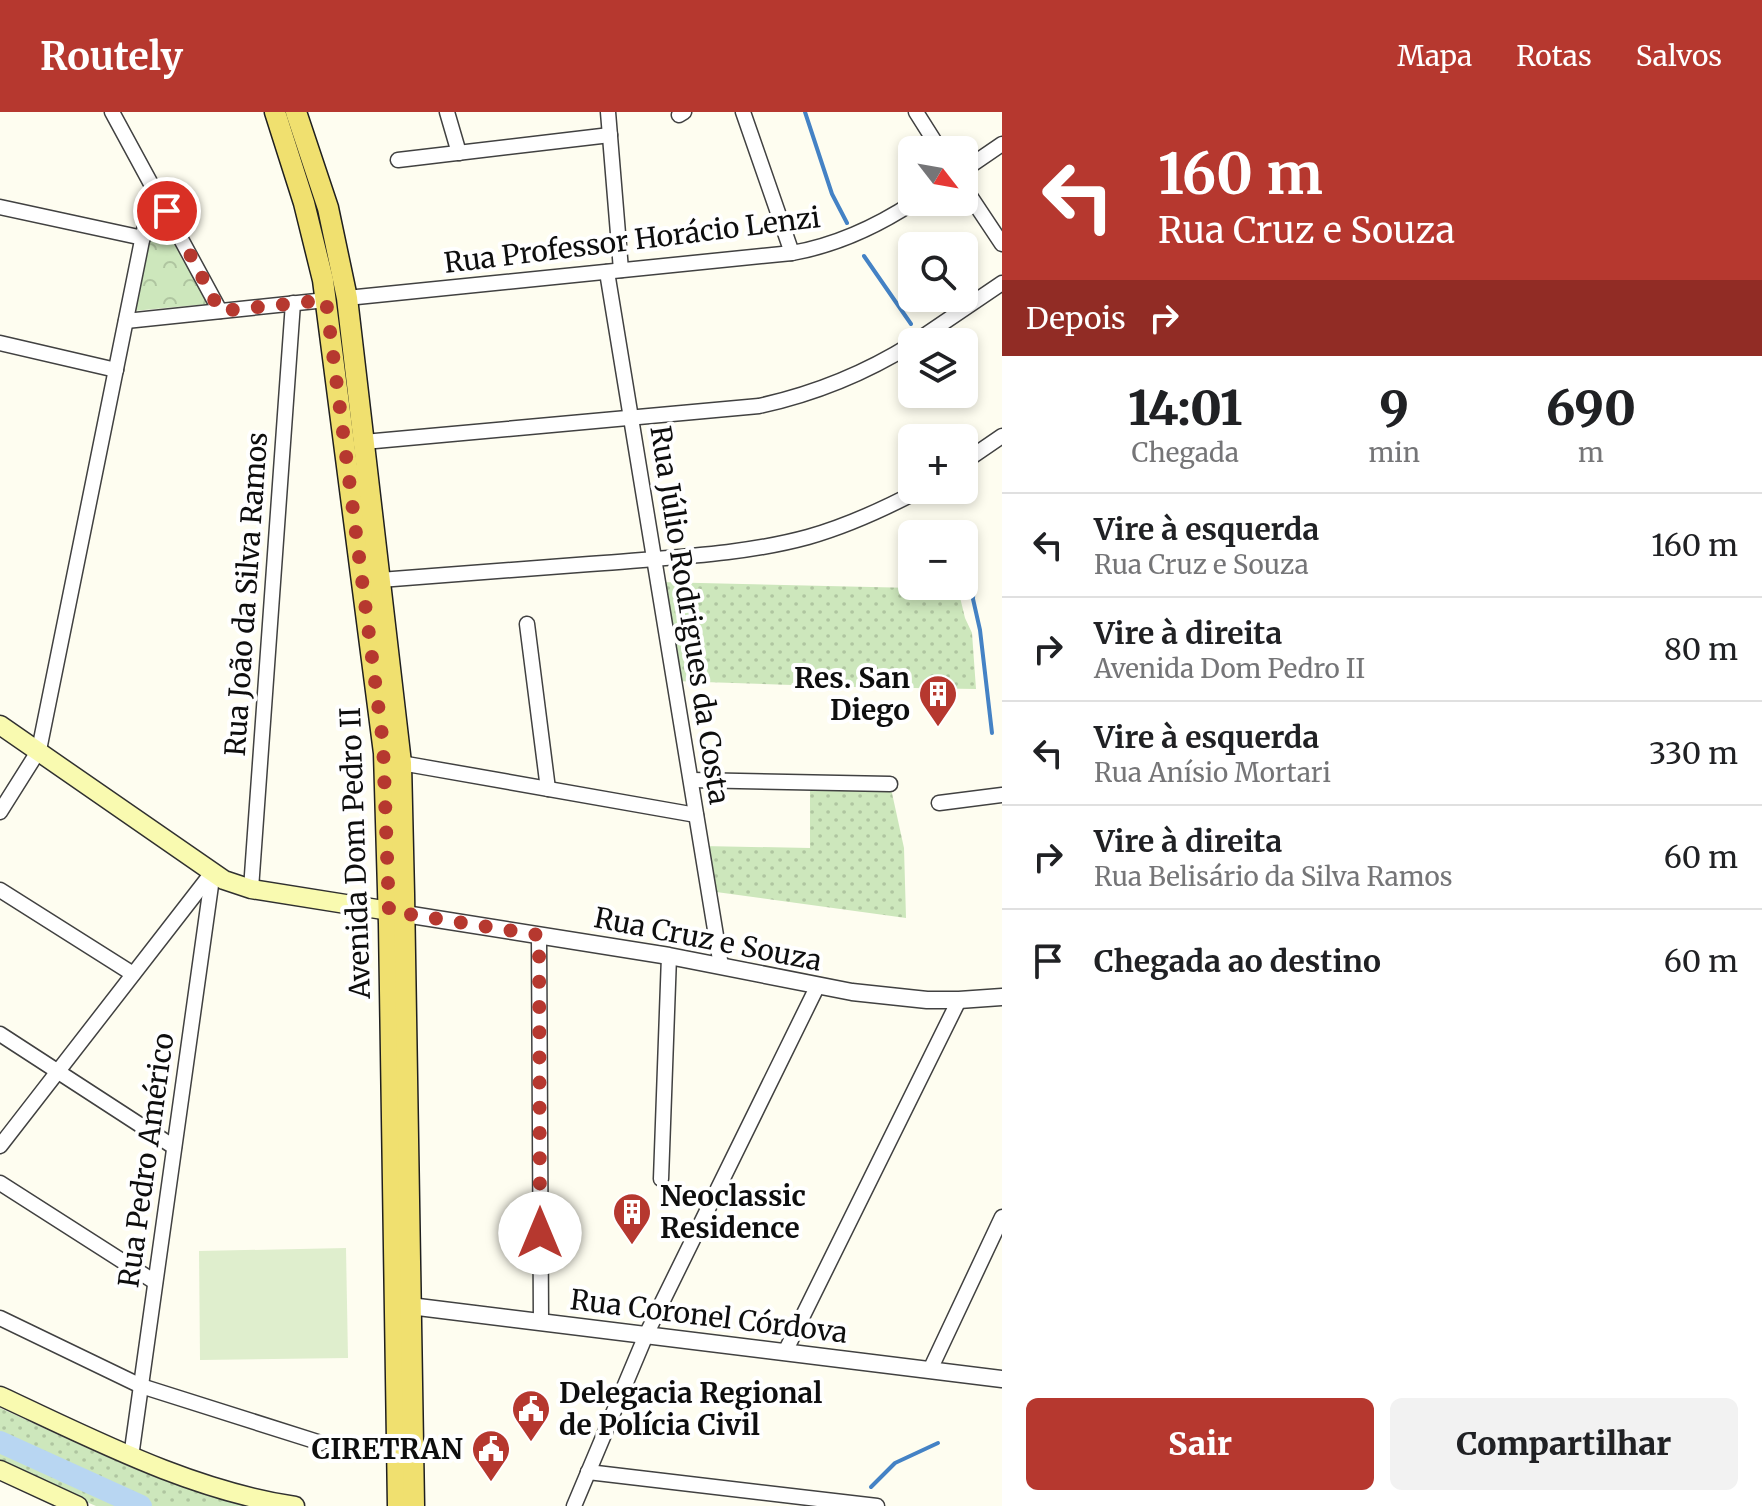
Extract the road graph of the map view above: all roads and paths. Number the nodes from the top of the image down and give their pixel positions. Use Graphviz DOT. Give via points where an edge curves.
graph roads {
  1 [pos="112,112"];
  2 [pos="275,112"];
  3 [pos="296,112"];
  4 [pos="447,112"];
  5 [pos="608,112"];
  6 [pos="743,112"];
  7 [pos="916,112"];
  8 [pos="610,135"];
  9 [pos="931,136"];
  10 [pos="1002,144"];
  11 [pos="459,153"];
  12 [pos="398,160"];
  13 [pos="978,160"];
  14 [pos="153,186"];
  15 [pos="0,207"];
  16 [pos="978,208"];
  17 [pos="898,212"];
  18 [pos="143,238"];
  19 [pos="1002,244"];
  20 [pos="792,253"];
  21 [pos="614,271"];
  22 [pos="1002,283"];
  23 [pos="347,298"];
  24 [pos="326,300"];
  25 [pos="293,303"];
  26 [pos="220,311"];
  27 [pos="126,321"];
  28 [pos="935,328"];
  29 [pos="0,343"];
  30 [pos="898,351"];
  31 [pos="116,370"];
  32 [pos="631,417"];
  33 [pos="1002,436"];
  34 [pos="364,442"];
  35 [pos="978,452"];
  36 [pos="898,502"];
  37 [pos="654,559"];
  38 [pos="380,580"];
  39 [pos="527,624"];
  40 [pos="0,725"];
  41 [pos="39,750"];
  42 [pos="401,763"];
  43 [pos="691,780"];
  44 [pos="890,784"];
  45 [pos="548,789"];
  46 [pos="1002,795"];
  47 [pos="939,803"];
  48 [pos="0,812"];
  49 [pos="696,815"];
  50 [pos="213,871"];
  51 [pos="251,889"];
  52 [pos="0,890"];
  53 [pos="397,912"];
  54 [pos="539,935"];
  55 [pos="669,956"];
  56 [pos="721,966"];
  57 [pos="133,974"];
  58 [pos="818,985"];
  59 [pos="1002,997"];
  60 [pos="959,1000"];
  61 [pos="0,1034"];
  62 [pos="58,1071"];
  63 [pos="0,1146"];
  64 [pos="174,1147"];
  65 [pos="661,1179"];
  66 [pos="0,1183"];
  67 [pos="1002,1217"];
  68 [pos="155,1282"];
  69 [pos="410,1306"];
  70 [pos="0,1318"];
  71 [pos="541,1322"];
  72 [pos="646,1335"];
  73 [pos="785,1352"];
  74 [pos="930,1370"];
  75 [pos="1002,1379"];
  76 [pos="141,1386"];
  77 [pos="0,1396"];
  78 [pos="321,1443"];
  79 [pos="131,1457"];
  80 [pos="0,1470"];
  81 [pos="588,1472"];
  82 [pos="50,1500"];
  83 [pos="78,1506"];
  84 [pos="295,1506"];
  85 [pos="398,1506"];
  86 [pos="414,1506"];
  87 [pos="574,1506"];
  88 [pos="877,1506"];
  1 -- 14 [label="street"];
  2 -- 24 [label="main road, Avenida Dom Pedro II" via="307,213"];
  3 -- 23 [label="main road, Avenida Dom Pedro II" via="328,208"];
  4 -- 11 [label="street"];
  5 -- 8 [label="street, Rua Júlio Rodrigues da Costa"];
  6 -- 20 [label="street"];
  7 -- 9 [label="street"];
  8 -- 11 [label="street"];
  8 -- 21 [label="street, Rua Júlio Rodrigues da Costa"];
  10 -- 13 [label="street"];
  11 -- 12 [label="street"];
  14 -- 18 [label="street"];
  14 -- 26 [label="street"];
  15 -- 18 [label="street"];
  16 -- 19 [label="street"];
  17 -- 20 [label="street, Rua Professor Horácio Lenzi" via="843,240"];
  18 -- 27 [label="street"];
  20 -- 21 [label="street, Rua Professor Horácio Lenzi"];
  21 -- 23 [label="street, Rua Professor Horácio Lenzi"];
  21 -- 32 [label="street, Rua Júlio Rodrigues da Costa"];
  22 -- 28 [label="street"];
  23 -- 34 [label="main road, Avenida Dom Pedro II"];
  24 -- 25 [label="street"];
  24 -- 53 [label="main road, Avenida Dom Pedro II" via="383,743"];
  25 -- 26 [label="street"];
  25 -- 51 [label="street, Rua João da Silva Ramos"];
  26 -- 27 [label="street"];
  27 -- 31 [label="street"];
  29 -- 31 [label="street"];
  30 -- 32 [label="street" via="848,378 788,400"];
  31 -- 41 [label="street"];
  32 -- 34 [label="street"];
  32 -- 37 [label="street, Rua Júlio Rodrigues da Costa"];
  33 -- 35 [label="street"];
  34 -- 38 [label="main road, Avenida Dom Pedro II"];
  36 -- 37 [label="street" via="807,538"];
  37 -- 38 [label="street"];
  37 -- 43 [label="street, Rua Júlio Rodrigues da Costa"];
  38 -- 42 [label="main road, Avenida Dom Pedro II"];
  39 -- 45 [label="street"];
  40 -- 41 [label="main road"];
  41 -- 48 [label="street"];
  41 -- 50 [label="main road"];
  42 -- 45 [label="street"];
  42 -- 53 [label="main road, Avenida Dom Pedro II"];
  43 -- 44 [label="street"];
  43 -- 49 [label="street, Rua Júlio Rodrigues da Costa"];
  45 -- 49 [label="street"];
  46 -- 47 [label="street"];
  49 -- 56 [label="street, Rua Júlio Rodrigues da Costa"];
  50 -- 51 [label="main road"];
  50 -- 57 [label="street"];
  50 -- 64 [label="street, Rua Pedro Américo"];
  51 -- 53 [label="main road"];
  52 -- 57 [label="street"];
  53 -- 54 [label="street, Rua Cruz e Souza"];
  53 -- 69 [label="main road, Avenida Dom Pedro II"];
  53 -- 85 [label="main road, Avenida Dom Pedro II"];
  54 -- 55 [label="street, Rua Cruz e Souza"];
  54 -- 71 [label="street"];
  55 -- 56 [label="street, Rua Cruz e Souza"];
  55 -- 65 [label="street"];
  56 -- 58 [label="street, Rua Cruz e Souza"];
  57 -- 62 [label="street"];
  58 -- 60 [label="street, Rua Cruz e Souza" via="888,997"];
  58 -- 72 [label="street"];
  59 -- 60 [label="street, Rua Cruz e Souza"];
  60 -- 73 [label="street"];
  61 -- 62 [label="street"];
  62 -- 63 [label="street"];
  62 -- 64 [label="street"];
  64 -- 68 [label="street, Rua Pedro Américo"];
  66 -- 68 [label="street"];
  67 -- 74 [label="street"];
  68 -- 76 [label="street, Rua Pedro Américo"];
  69 -- 71 [label="street, Rua Coronel Córdova"];
  69 -- 86 [label="main road, Avenida Dom Pedro II"];
  70 -- 76 [label="street"];
  71 -- 72 [label="street, Rua Coronel Córdova"];
  72 -- 73 [label="street, Rua Coronel Córdova"];
  72 -- 81 [label="street"];
  73 -- 74 [label="street, Rua Coronel Córdova"];
  74 -- 75 [label="street, Rua Coronel Córdova"];
  76 -- 78 [label="street"];
  76 -- 79 [label="street, Rua Pedro Américo"];
  77 -- 79 [label="main road"];
  79 -- 84 [label="main road" via="236,1494"];
  80 -- 82 [label="main road"];
  81 -- 87 [label="street"];
  81 -- 88 [label="street"];
  82 -- 83 [label="main road"];
}
